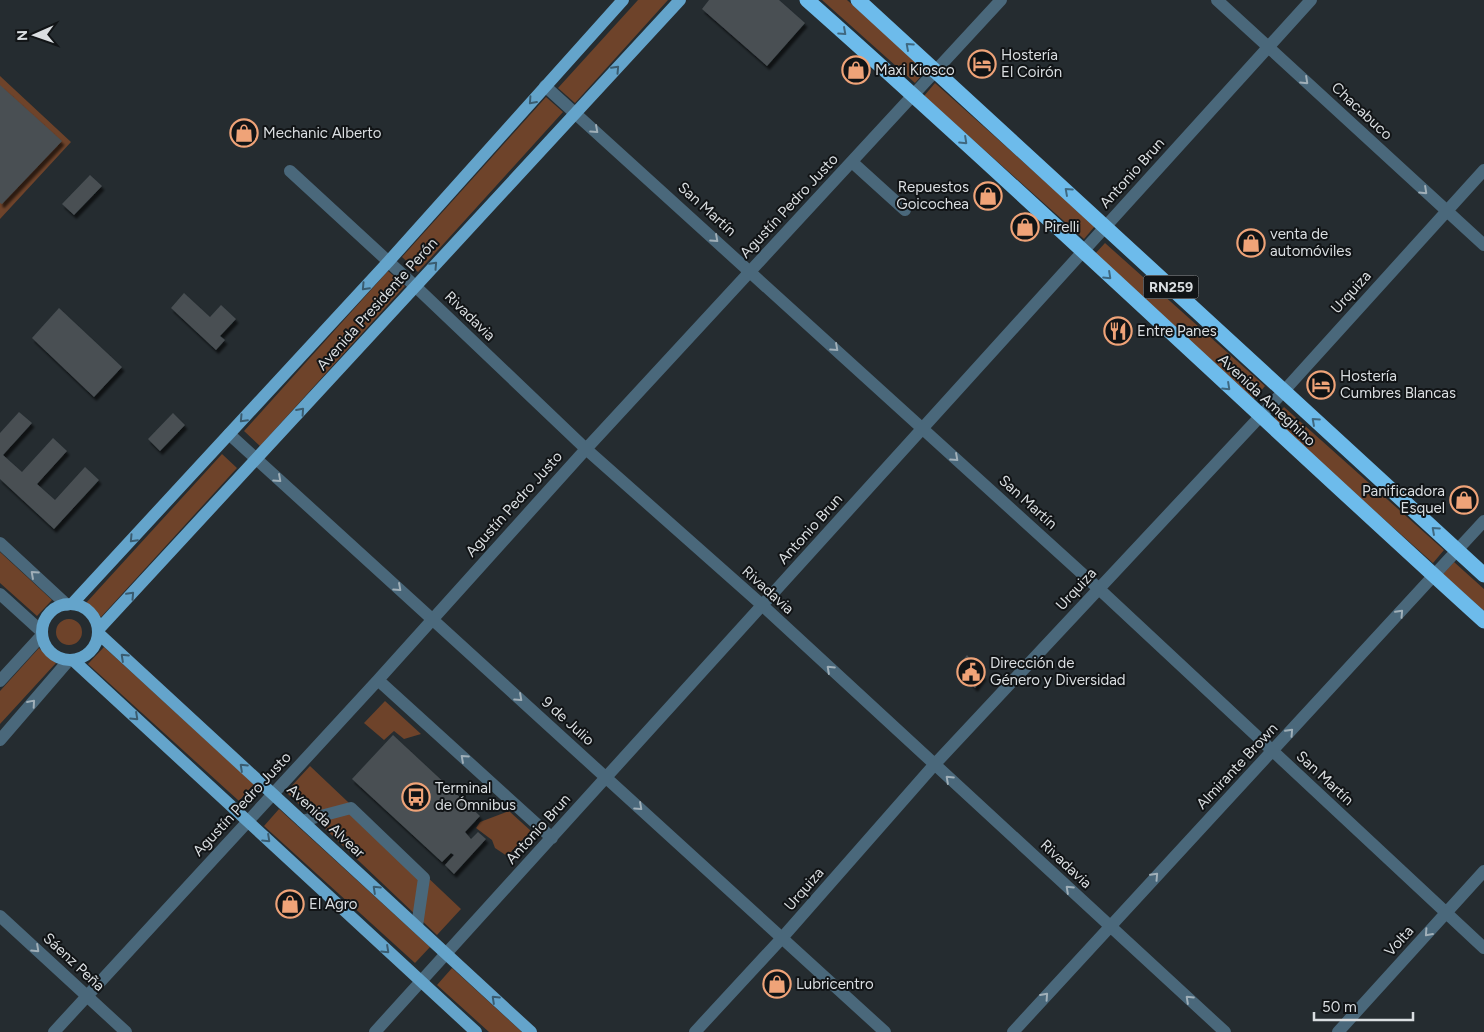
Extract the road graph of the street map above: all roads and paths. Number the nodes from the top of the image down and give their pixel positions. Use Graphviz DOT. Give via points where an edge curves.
graph roads {
  1 [pos="623,0"];
  2 [pos="680,0"];
  3 [pos="807,0"];
  4 [pos="858,0"];
  5 [pos="1001,0"];
  6 [pos="1217,0"];
  7 [pos="1311,0"];
  8 [pos="1269,48"];
  9 [pos="936,70"];
  10 [pos="545,86"];
  11 [pos="914,96"];
  12 [pos="575,112"];
  13 [pos="852,162"];
  14 [pos="1484,170"];
  15 [pos="290,171"];
  16 [pos="905,210"];
  17 [pos="1447,211"];
  18 [pos="1106,226"];
  19 [pos="1484,246"];
  20 [pos="1083,252"];
  21 [pos="389,261"];
  22 [pos="750,271"];
  23 [pos="415,286"];
  24 [pos="1283,392"];
  25 [pos="1259,416"];
  26 [pos="923,428"];
  27 [pos="229,434"];
  28 [pos="586,449"];
  29 [pos="257,460"];
  30 [pos="1484,521"];
  31 [pos="0,543"];
  32 [pos="1457,550"];
  33 [pos="1484,575"];
  34 [pos="1434,576"];
  35 [pos="1098,588"];
  36 [pos="0,594"];
  37 [pos="70,604"];
  38 [pos="762,605"];
  39 [pos="432,619"];
  40 [pos="1484,621"];
  41 [pos="98,632"];
  42 [pos="42,633"];
  43 [pos="71,660"];
  44 [pos="378,680"];
  45 [pos="0,681"];
  46 [pos="0,740"];
  47 [pos="1273,751"];
  48 [pos="934,765"];
  49 [pos="606,777"];
  50 [pos="273,794"];
  51 [pos="302,821"];
  52 [pos="248,822"];
  53 [pos="552,838"];
  54 [pos="1484,871"];
  55 [pos="1446,913"];
  56 [pos="0,916"];
  57 [pos="417,926"];
  58 [pos="1109,926"];
  59 [pos="782,938"];
  60 [pos="1484,948"];
  61 [pos="446,953"];
  62 [pos="420,982"];
  63 [pos="88,997"];
  64 [pos="54,1032"];
  65 [pos="126,1032"];
  66 [pos="375,1032"];
  67 [pos="476,1032"];
  68 [pos="531,1032"];
  69 [pos="694,1032"];
  70 [pos="885,1032"];
  71 [pos="1013,1032"];
  72 [pos="1225,1032"];
  73 [pos="1338,1032"];
  1 -- 10 [label="main road, Avenida Presidente Perón"];
  12 -- 2 [label="main road, Avenida Presidente Perón, one-way"];
  3 -- 11 [label="highway, Avenida Ameghino / RN259, one-way"];
  9 -- 4 [label="highway, Avenida Ameghino / RN259, one-way"];
  5 -- 9 [label="street, Agustín Pedro Justo"];
  6 -- 8 [label="street, Chacabuco"];
  7 -- 8 [label="street, Antonio Brun"];
  8 -- 17 [label="street, Chacabuco, one-way"];
  8 -- 18 [label="street, Antonio Brun"];
  9 -- 11 [label="street, Agustín Pedro Justo"];
  18 -- 9 [label="highway, Avenida Ameghino / RN259, one-way"];
  10 -- 12 [label="street, San Martín"];
  10 -- 21 [label="main road, Avenida Presidente Perón, one-way"];
  11 -- 13 [label="street, Agustín Pedro Justo"];
  11 -- 20 [label="highway, Avenida Ameghino / RN259, one-way"];
  12 -- 22 [label="street, San Martín, one-way"];
  23 -- 12 [label="main road, Avenida Presidente Perón, one-way"];
  13 -- 16 [label="street"];
  13 -- 22 [label="street, Agustín Pedro Justo"];
  14 -- 17 [label="street, Urquiza"];
  15 -- 21 [label="street, Rivadavia"];
  17 -- 19 [label="street, Chacabuco"];
  17 -- 24 [label="street, Urquiza"];
  18 -- 20 [label="street, Antonio Brun"];
  18 -- 24 [label="highway, Avenida Ameghino / RN259"];
  20 -- 25 [label="highway, Avenida Ameghino / RN259, one-way"];
  20 -- 26 [label="street, Antonio Brun"];
  21 -- 23 [label="street, Rivadavia"];
  21 -- 27 [label="main road, Avenida Presidente Perón, one-way"];
  22 -- 26 [label="street, San Martín, one-way"];
  22 -- 28 [label="street, Agustín Pedro Justo"];
  23 -- 28 [label="street, Rivadavia"];
  29 -- 23 [label="main road, Avenida Presidente Perón, one-way"];
  24 -- 25 [label="street, Urquiza"];
  32 -- 24 [label="highway, Avenida Ameghino / RN259, one-way"];
  25 -- 34 [label="highway, Avenida Ameghino / RN259"];
  25 -- 35 [label="street, Urquiza"];
  26 -- 35 [label="street, San Martín, one-way"];
  26 -- 38 [label="street, Antonio Brun"];
  27 -- 29 [label="street, 9 de Julio"];
  27 -- 37 [label="main road, Avenida Presidente Perón, one-way"];
  28 -- 38 [label="street, Rivadavia"];
  28 -- 39 [label="street, Agustín Pedro Justo"];
  29 -- 39 [label="street, 9 de Julio, one-way"];
  41 -- 29 [label="main road, Avenida Presidente Perón, one-way"];
  30 -- 32 [label="street, Almirante Brown"];
  37 -- 31 [label="street, one-way"];
  32 -- 33 [label="highway, Avenida Ameghino / RN259"];
  32 -- 34 [label="street, Almirante Brown"];
  34 -- 40 [label="highway, Avenida Ameghino / RN259"];
  47 -- 34 [label="street, Almirante Brown, one-way"];
  35 -- 47 [label="street, San Martín"];
  35 -- 48 [label="street, Urquiza"];
  36 -- 42 [label="street"];
  37 -- 41 [label="main road" via="91,614"];
  37 -- 42 [label="main road" via="50,612"];
  48 -- 38 [label="street, Rivadavia, one-way"];
  38 -- 49 [label="street, Antonio Brun"];
  39 -- 44 [label="street, Agustín Pedro Justo"];
  39 -- 49 [label="street, 9 de Julio, one-way"];
  41 -- 43 [label="main road" via="89,653"];
  50 -- 41 [label="main road, Avenida Alvear, one-way"];
  42 -- 43 [label="main road" via="50,652 56,657"];
  42 -- 45 [label="street"];
  46 -- 43 [label="street, one-way"];
  43 -- 52 [label="main road, one-way"];
  44 -- 50 [label="street, Agustín Pedro Justo"];
  53 -- 44 [label="street, one-way"];
  47 -- 55 [label="street, San Martín"];
  58 -- 47 [label="street, Almirante Brown, one-way"];
  58 -- 48 [label="street, Rivadavia, one-way"];
  48 -- 59 [label="street, Urquiza"];
  49 -- 53 [label="street, Antonio Brun"];
  49 -- 59 [label="street, 9 de Julio, one-way"];
  50 -- 51 [label="main road, Avenida Alvear"];
  50 -- 52 [label="street, Agustín Pedro Justo"];
  57 -- 51 [label="main road, Avenida Alvear, one-way"];
  51 -- 57 [label="street" via="351,808 424,878"];
  52 -- 62 [label="main road, one-way"];
  52 -- 63 [label="street, Agustín Pedro Justo"];
  53 -- 61 [label="street, Antonio Brun"];
  54 -- 55 [label="street, Volta"];
  55 -- 60 [label="street, San Martín"];
  55 -- 73 [label="street, Volta, one-way"];
  56 -- 63 [label="street, Sáenz Peña, one-way"];
  57 -- 61 [label="main road, Avenida Alvear"];
  71 -- 58 [label="street, Almirante Brown, one-way"];
  72 -- 58 [label="street, Rivadavia, one-way"];
  59 -- 69 [label="street, Urquiza"];
  59 -- 70 [label="street, 9 de Julio"];
  61 -- 62 [label="street, Antonio Brun"];
  68 -- 61 [label="main road, Avenida Alvear, one-way"];
  62 -- 66 [label="street, Antonio Brun"];
  62 -- 67 [label="main road"];
  63 -- 64 [label="street, Agustín Pedro Justo"];
  63 -- 65 [label="street, Sáenz Peña"];
}
